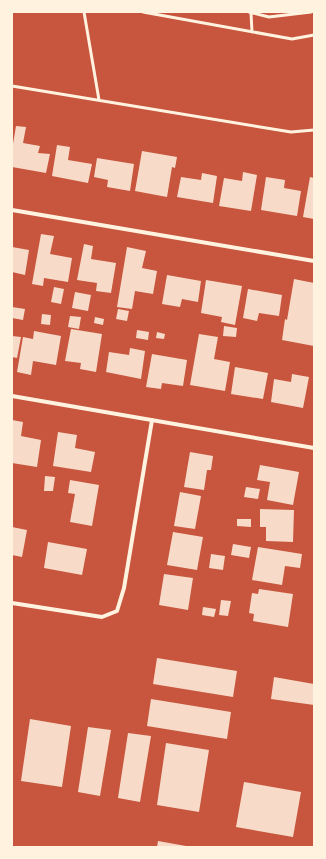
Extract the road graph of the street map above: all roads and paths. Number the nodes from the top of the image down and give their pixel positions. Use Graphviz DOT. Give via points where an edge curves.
graph roads {
  1 [pos="84,12"];
  2 [pos="143,12"];
  3 [pos="166,12"];
  4 [pos="250,12"];
  5 [pos="311,12"];
  6 [pos="166,16"];
  7 [pos="252,32"];
  8 [pos="314,34"];
  9 [pos="12,86"];
  10 [pos="99,100"];
  11 [pos="314,130"];
  12 [pos="12,210"];
  13 [pos="314,261"];
  14 [pos="12,396"];
  15 [pos="152,420"];
  16 [pos="314,448"];
  17 [pos="12,603"];
  1 -- 10 [label="lane"];
  2 -- 6 [label="lane"];
  3 -- 6 [label="lane"];
  4 -- 5 [label="lane" via="269,17"];
  4 -- 7 [label="lane"];
  6 -- 7 [label="lane"];
  7 -- 8 [label="lane" via="292,39"];
  9 -- 10 [label="lane"];
  10 -- 11 [label="lane" via="291,132"];
  12 -- 13 [label="street"];
  14 -- 15 [label="street"];
  15 -- 16 [label="street"];
  15 -- 17 [label="street" via="124,588 116,611 102,617"];
}
